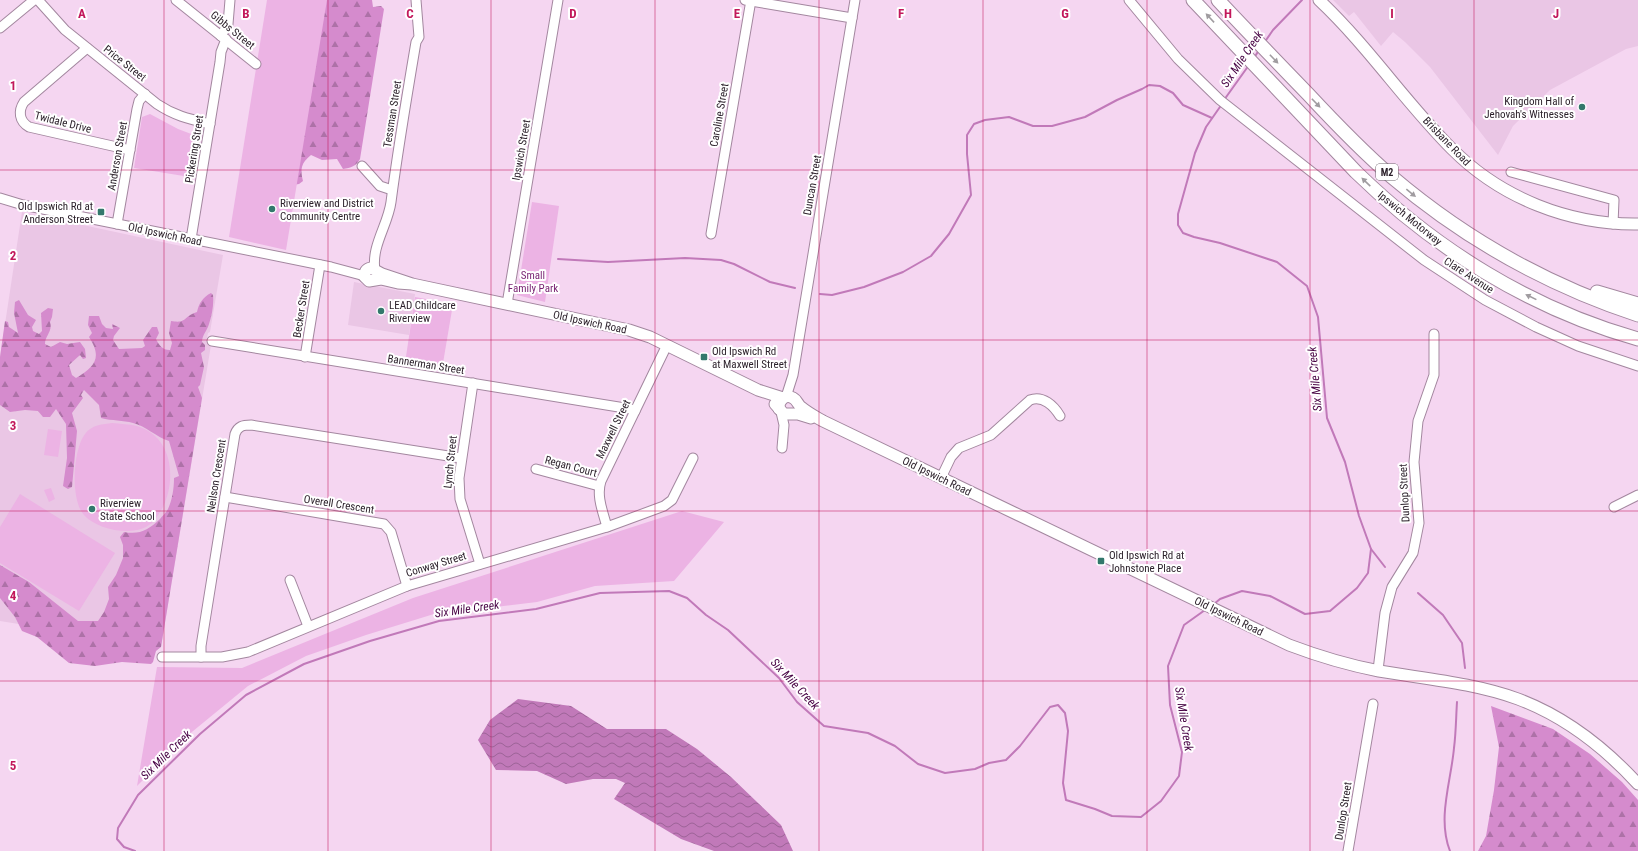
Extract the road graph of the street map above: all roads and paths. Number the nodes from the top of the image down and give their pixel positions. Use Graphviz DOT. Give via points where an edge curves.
graph roads {
  1 [pos="34,0"];
  2 [pos="38,0"];
  3 [pos="176,0"];
  4 [pos="230,0"];
  5 [pos="411,0"];
  6 [pos="416,0"];
  7 [pos="558,0"];
  8 [pos="749,0"];
  9 [pos="855,0"];
  10 [pos="1129,0"];
  11 [pos="1193,0"];
  12 [pos="1218,0"];
  13 [pos="1320,0"];
  14 [pos="852,18"];
  15 [pos="0,28"];
  16 [pos="224,38"];
  17 [pos="416,42"];
  18 [pos="87,48"];
  19 [pos="256,64"];
  20 [pos="145,94"];
  21 [pos="210,124"];
  22 [pos="130,150"];
  23 [pos="362,166"];
  24 [pos="1511,172"];
  25 [pos="392,190"];
  26 [pos="0,198"];
  27 [pos="117,224"];
  28 [pos="1613,224"];
  29 [pos="1638,224"];
  30 [pos="712,234"];
  31 [pos="191,239"];
  32 [pos="320,265"];
  33 [pos="371,273"];
  34 [pos="1575,292"];
  35 [pos="507,304"];
  36 [pos="1638,304"];
  37 [pos="1567,313"];
  38 [pos="1638,316"];
  39 [pos="1434,334"];
  40 [pos="1638,339"];
  41 [pos="212,342"];
  42 [pos="667,345"];
  43 [pos="1638,348"];
  44 [pos="306,356"];
  45 [pos="1638,366"];
  46 [pos="473,383"];
  47 [pos="788,406"];
  48 [pos="635,411"];
  49 [pos="1060,416"];
  50 [pos="782,448"];
  51 [pos="461,458"];
  52 [pos="693,458"];
  53 [pos="536,469"];
  54 [pos="941,478"];
  55 [pos="599,486"];
  56 [pos="1638,495"];
  57 [pos="225,497"];
  58 [pos="1614,507"];
  59 [pos="607,527"];
  60 [pos="480,564"];
  61 [pos="290,580"];
  62 [pos="407,586"];
  63 [pos="308,626"];
  64 [pos="162,657"];
  65 [pos="201,657"];
  66 [pos="1378,670"];
  67 [pos="1373,704"];
  68 [pos="1638,784"];
  69 [pos="1348,851"];
  1 -- 15 [label="street"];
  2 -- 18 [label="street, Price Street" via="65,30"];
  3 -- 16 [label="street, Gibbs Street"];
  4 -- 16 [label="street, Pickering Street"];
  5 -- 17 [label="street, Tessman Street"];
  6 -- 17 [label="street, Tessman Street" via="419,30"];
  7 -- 35 [label="street, Ipswich Street"];
  8 -- 14 [label="street"];
  8 -- 30 [label="street, Caroline Street"];
  9 -- 14 [label="street, Duncan Street"];
  10 -- 45 [label="street, Clare Avenue" via="1164,44 1220,100 1424,260 1485,300 1536,327 1578,346"];
  37 -- 11 [label="highway, Ipswich Motorway / M2, one-way" via="1488,274 1450,250 1384,199"];
  12 -- 34 [label="highway, Ipswich Motorway / M2, one-way" via="1351,139 1391,176 1429,207 1498,253"];
  13 -- 28 [label="main road, Brisbane Road" via="1357,38 1444,141 1486,178 1520,198 1547,209"];
  14 -- 47 [label="street, Duncan Street"];
  16 -- 19 [label="street, Gibbs Street"];
  16 -- 21 [label="street, Pickering Street"];
  17 -- 25 [label="street, Tessman Street"];
  18 -- 20 [label="street, Price Street"];
  18 -- 22 [label="street, Twidale Drive" via="24,102 20,111 21,119 29,127"];
  20 -- 21 [label="street, Price Street" via="183,118"];
  20 -- 22 [label="street, Anderson Street" via="139,101"];
  21 -- 31 [label="street, Pickering Street"];
  22 -- 27 [label="street, Anderson Street"];
  23 -- 25 [label="street" via="380,186"];
  24 -- 28 [label="street" via="1614,200"];
  25 -- 33 [label="street, Tessman Street" via="377,230 370,261"];
  26 -- 27 [label="street, Old Ipswich Road"];
  27 -- 31 [label="street, Old Ipswich Road"];
  28 -- 29 [label="main road, Brisbane Road"];
  31 -- 32 [label="street, Old Ipswich Road"];
  32 -- 33 [label="street, Old Ipswich Road"];
  32 -- 44 [label="street, Becker Street"];
  33 -- 35 [label="main road, Old Ipswich Road"];
  34 -- 36 [label="highway" via="1590,290"];
  34 -- 38 [label="highway, Ipswich Motorway / M2"];
  35 -- 42 [label="main road, Old Ipswich Road" via="624,329"];
  37 -- 40 [label="highway, Ipswich Motorway / M2"];
  37 -- 43 [label="highway" via="1583,328"];
  39 -- 66 [label="street, Dunlop Street" via="1434,375 1418,421 1414,462 1419,523 1413,553 1392,587 1385,613"];
  41 -- 44 [label="street, Bannerman Street"];
  42 -- 47 [label="main road, Old Ipswich Road"];
  42 -- 48 [label="street, Maxwell Street"];
  44 -- 46 [label="street, Bannerman Street"];
  46 -- 48 [label="street, Bannerman Street"];
  46 -- 51 [label="street, Lynch Street"];
  47 -- 50 [label="street, Duncan Street"];
  47 -- 54 [label="main road, Old Ipswich Road"];
  48 -- 55 [label="street, Maxwell Street"];
  49 -- 54 [label="street" via="1056,409 1044,400 1030,400 991,435 959,448 951,457"];
  51 -- 57 [label="street, Neilson Crescent" via="246,425 238,428 235,434"];
  51 -- 60 [label="street, Lynch Street" via="459,494"];
  52 -- 59 [label="street, Conway Street" via="669,504"];
  53 -- 55 [label="street, Regan Court"];
  54 -- 66 [label="main road, Old Ipswich Road" via="1301,649"];
  55 -- 59 [label="street" via="599,497"];
  56 -- 58 [label="street"];
  57 -- 62 [label="street, Overell Crescent" via="384,524 391,532"];
  57 -- 65 [label="street, Neilson Crescent"];
  59 -- 60 [label="street, Conway Street"];
  60 -- 62 [label="street, Conway Street"];
  61 -- 63 [label="street"];
  62 -- 63 [label="street, Conway Street"];
  63 -- 65 [label="street, Conway Street" via="239,654"];
  64 -- 65 [label="street, Conway Street"];
  66 -- 68 [label="main road, Old Ipswich Road" via="1486,690 1534,706 1586,735 1610,754"];
  67 -- 69 [label="street, Dunlop Street"];
}
